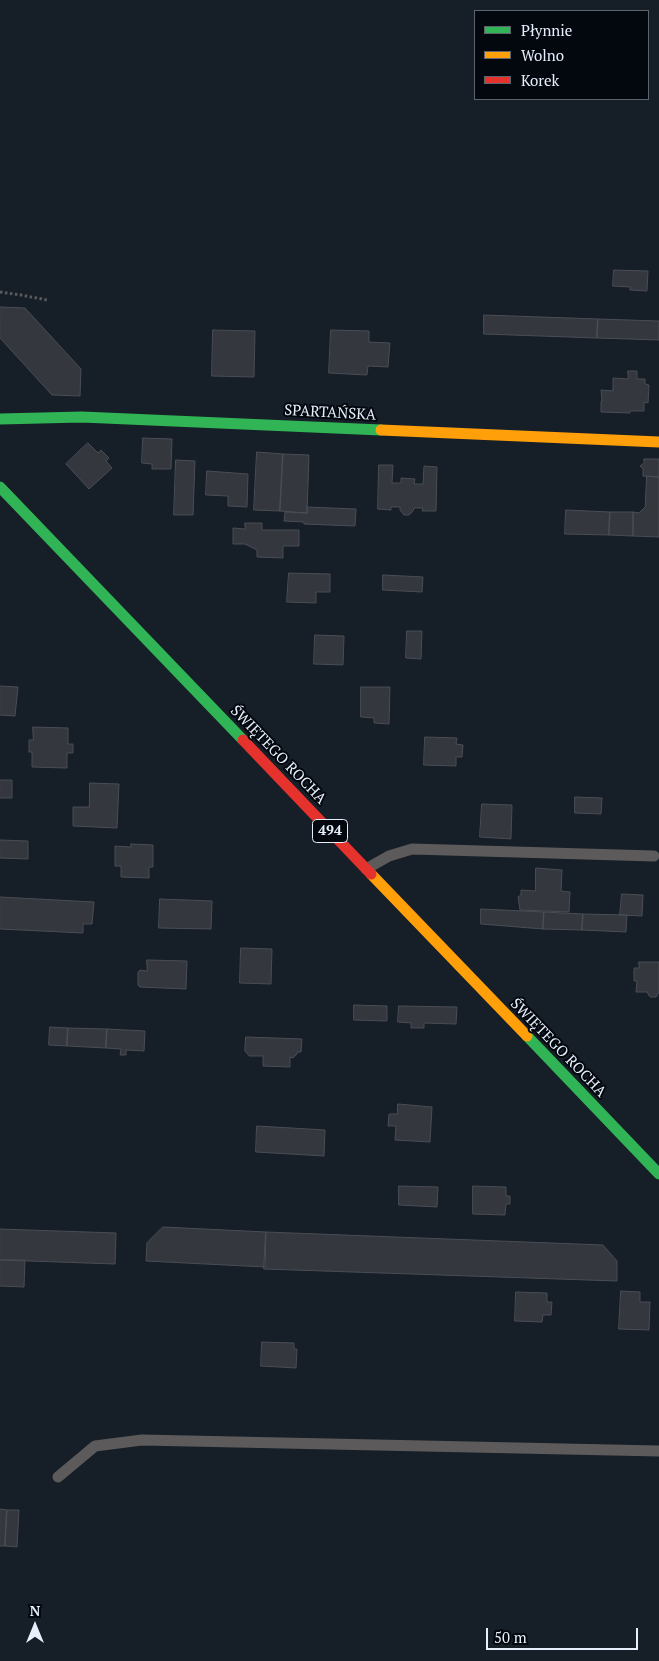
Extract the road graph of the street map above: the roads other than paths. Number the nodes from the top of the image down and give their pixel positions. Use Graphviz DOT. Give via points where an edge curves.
graph roads {
  1 [pos="0,420"];
  2 [pos="659,442"];
  3 [pos="0,487"];
  4 [pos="654,856"];
  5 [pos="366,869"];
  6 [pos="659,1174"];
  7 [pos="659,1451"];
  8 [pos="58,1477"];
  1 -- 2 [label="main road, SPARTAŃSKA" via="82,417"];
  3 -- 5 [label="main road, ŚWIĘTEGO ROCHA / 494"];
  4 -- 5 [label="lane" via="412,849 389,856"];
  5 -- 6 [label="main road, ŚWIĘTEGO ROCHA / 494"];
  7 -- 8 [label="lane" via="142,1440 95,1446"];
}
